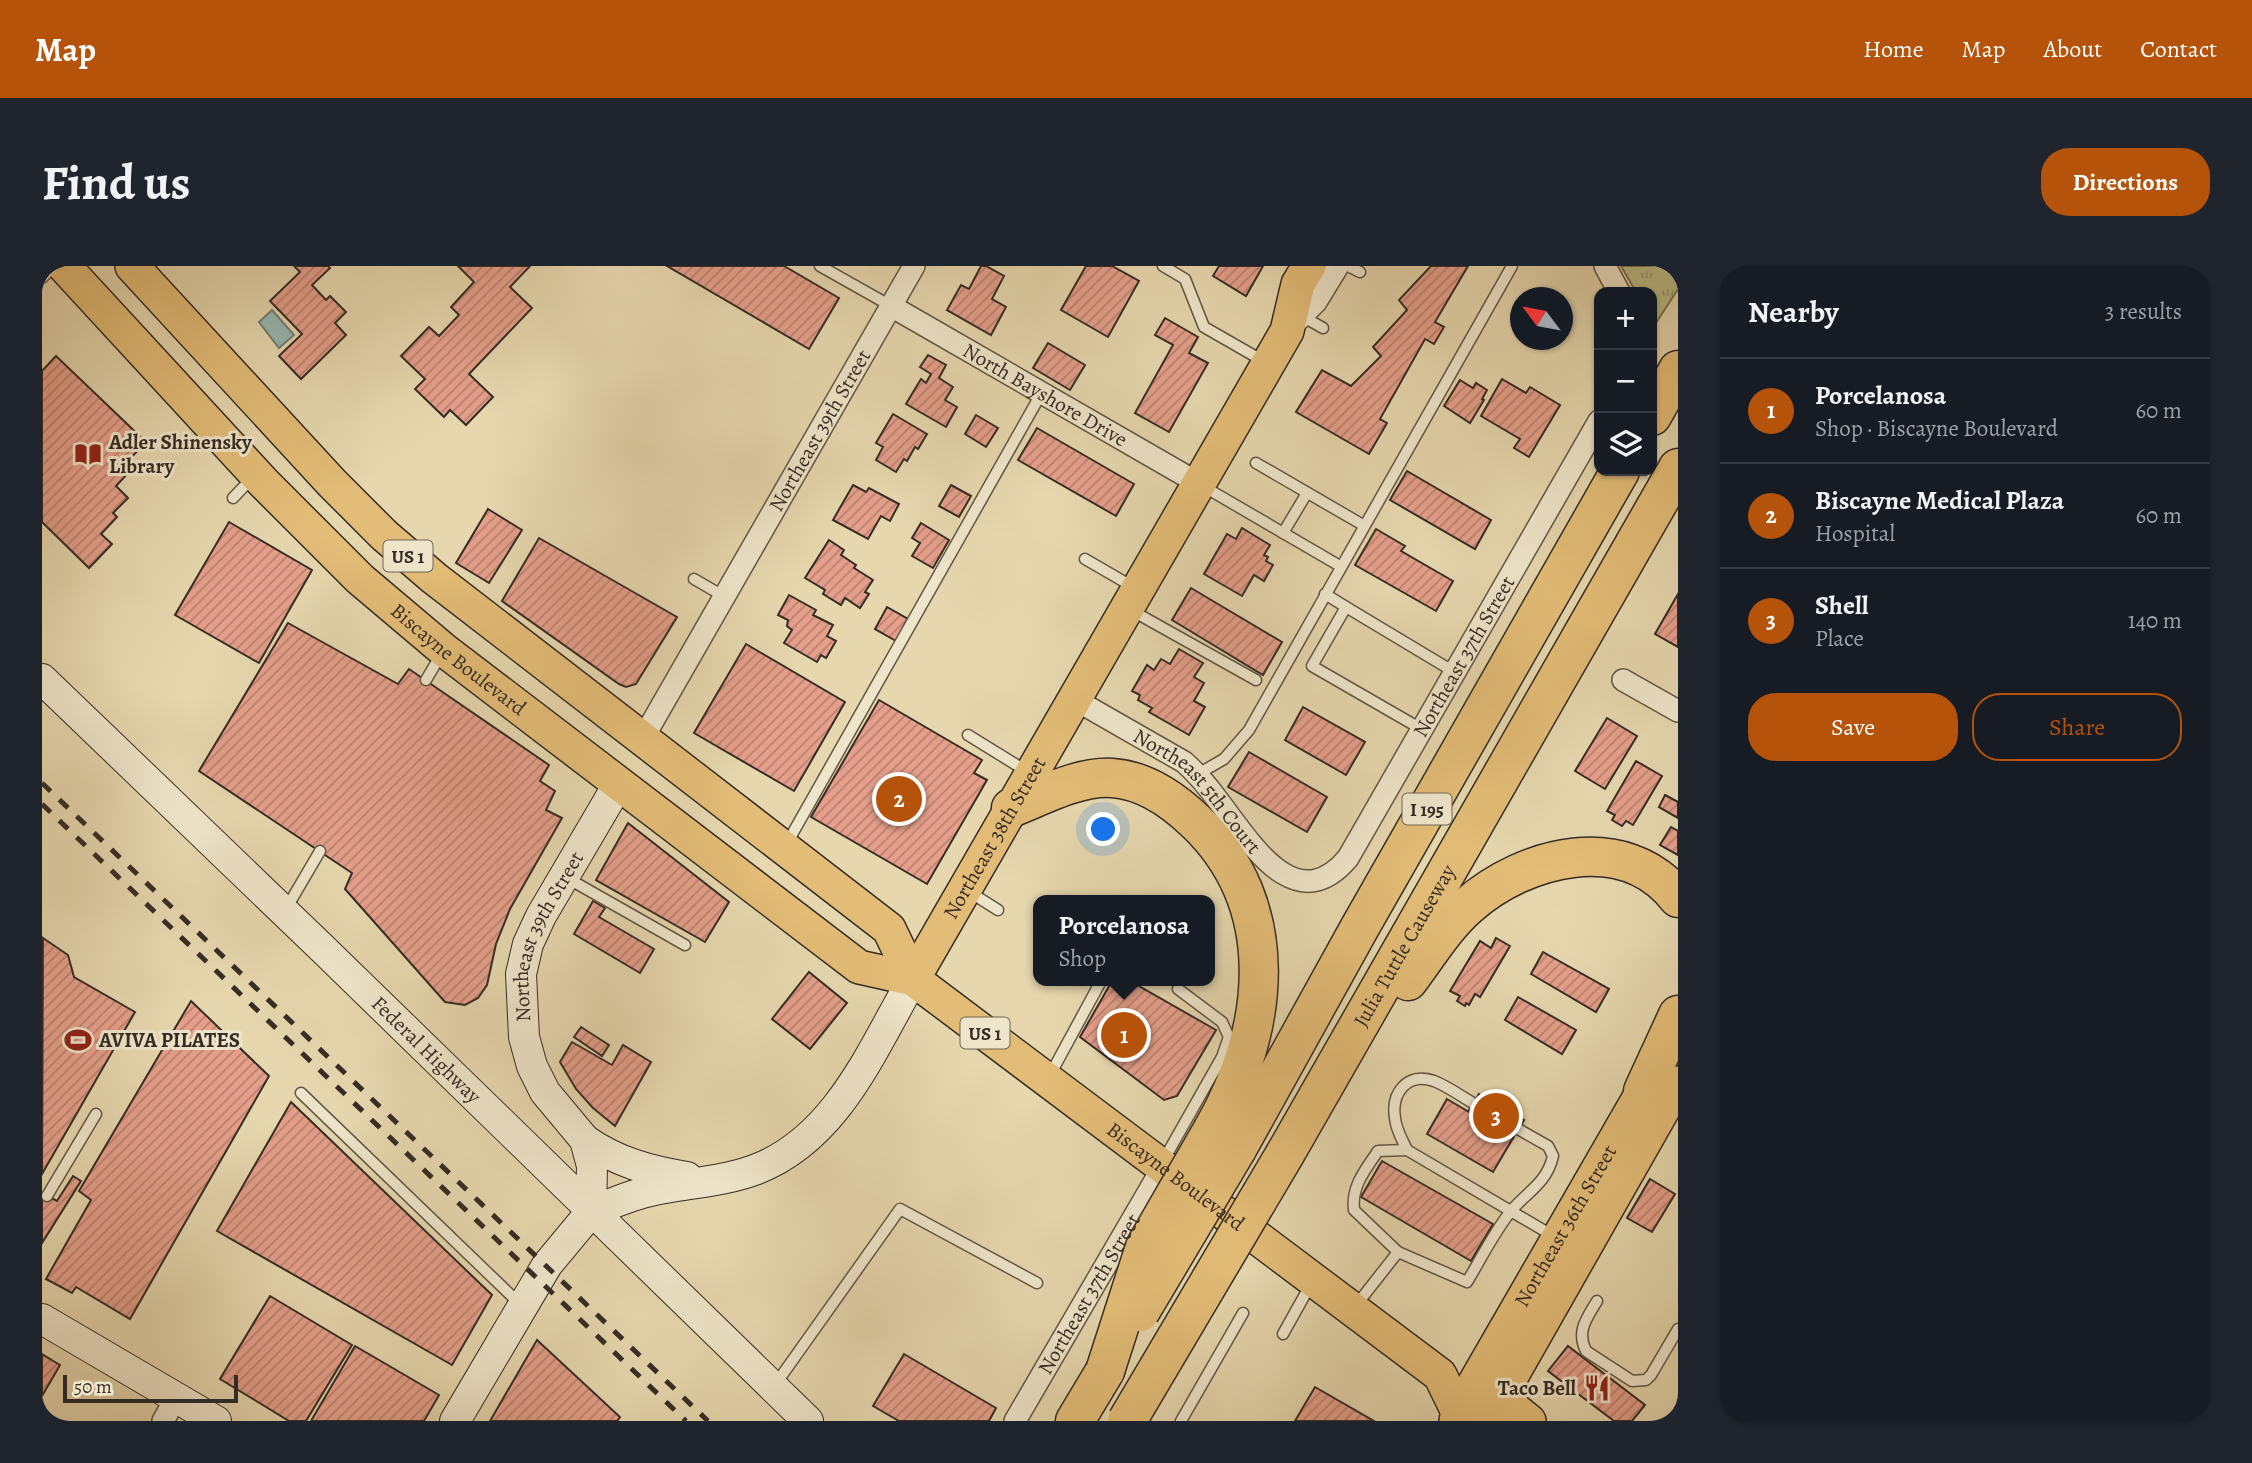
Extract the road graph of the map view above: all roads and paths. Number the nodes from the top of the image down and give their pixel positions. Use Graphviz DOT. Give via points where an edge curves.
graph roads {
  1 [pos="54,266"];
  2 [pos="64,266"];
  3 [pos="132,266"];
  4 [pos="820,266"];
  5 [pos="914,266"];
  6 [pos="1163,266"];
  7 [pos="1309,266"];
  8 [pos="1338,266"];
  9 [pos="1348,266"];
  10 [pos="1512,266"];
  11 [pos="1605,266"];
  12 [pos="1360,272"];
  13 [pos="42,278"];
  14 [pos="1616,287"];
  15 [pos="891,306"];
  16 [pos="1294,319"];
  17 [pos="1323,328"];
  18 [pos="1268,364"];
  19 [pos="1678,370"];
  20 [pos="1041,394"];
  21 [pos="1654,413"];
  22 [pos="1594,431"];
  23 [pos="1256,463"];
  24 [pos="1678,468"];
  25 [pos="256,474"];
  26 [pos="1617,476"];
  27 [pos="1198,483"];
  28 [pos="1307,493"];
  29 [pos="233,498"];
  30 [pos="1363,525"];
  31 [pos="1283,533"];
  32 [pos="1085,559"];
  33 [pos="1340,566"];
  34 [pos="360,579"];
  35 [pos="694,579"];
  36 [pos="1325,594"];
  37 [pos="725,597"];
  38 [pos="1132,599"];
  39 [pos="1346,607"];
  40 [pos="444,650"];
  41 [pos="1456,673"];
  42 [pos="42,679"];
  43 [pos="426,680"];
  44 [pos="1256,680"];
  45 [pos="1623,680"];
  46 [pos="1074,699"];
  47 [pos="1678,711"];
  48 [pos="1423,730"];
  49 [pos="968,735"];
  50 [pos="642,740"];
  51 [pos="1031,774"];
  52 [pos="1198,774"];
  53 [pos="619,783"];
  54 [pos="1011,808"];
  55 [pos="784,849"];
  56 [pos="320,851"];
  57 [pos="564,876"];
  58 [pos="1316,880"];
  59 [pos="964,889"];
  60 [pos="1678,898"];
  61 [pos="998,910"];
  62 [pos="285,912"];
  63 [pos="685,945"];
  64 [pos="913,979"];
  65 [pos="1098,986"];
  66 [pos="1178,989"];
  67 [pos="1678,1015"];
  68 [pos="1678,1032"];
  69 [pos="1047,1080"];
  70 [pos="1324,1087"];
  71 [pos="1660,1087"];
  72 [pos="301,1093"];
  73 [pos="1473,1104"];
  74 [pos="96,1114"];
  75 [pos="1518,1129"];
  76 [pos="1225,1139"];
  77 [pos="585,1140"];
  78 [pos="1407,1150"];
  79 [pos="1162,1166"];
  80 [pos="708,1180"];
  81 [pos="47,1196"];
  82 [pos="592,1212"];
  83 [pos="1510,1212"];
  84 [pos="1558,1238"];
  85 [pos="1398,1252"];
  86 [pos="1313,1280"];
  87 [pos="1037,1283"];
  88 [pos="1597,1301"];
  89 [pos="523,1306"];
  90 [pos="1353,1310"];
  91 [pos="1243,1313"];
  92 [pos="42,1319"];
  93 [pos="1678,1329"];
  94 [pos="1283,1334"];
  95 [pos="774,1387"];
  96 [pos="1474,1408"];
  97 [pos="169,1409"];
  98 [pos="216,1421"];
  99 [pos="455,1421"];
  100 [pos="808,1421"];
  101 [pos="1015,1421"];
  102 [pos="1075,1421"];
  103 [pos="1127,1421"];
  104 [pos="1181,1421"];
  105 [pos="1530,1421"];
  1 -- 13 [label="lane"];
  2 -- 25 [label="main road, Biscayne Boulevard / US 1"];
  3 -- 50 [label="main road, Biscayne Boulevard / US 1" via="384,535"];
  4 -- 15 [label="lane"];
  5 -- 15 [label="street, Northeast 39th Street"];
  6 -- 18 [label="lane" via="1185,279 1205,327"];
  7 -- 16 [label="main road, Northeast 38th Street" via="1298,284"];
  8 -- 16 [label="street, Northeast 38th Street" via="1316,302"];
  9 -- 12 [label="lane"];
  10 -- 30 [label="lane"];
  11 -- 14 [label="street"];
  15 -- 20 [label="street, North Bayshore Drive"];
  15 -- 37 [label="street, Northeast 39th Street"];
  16 -- 17 [label="lane"];
  16 -- 18 [label="main road, Northeast 38th Street"];
  18 -- 27 [label="main road, Northeast 38th Street"];
  19 -- 21 [label="highway"];
  20 -- 27 [label="street, North Bayshore Drive"];
  20 -- 55 [label="lane"];
  22 -- 41 [label="street, Northeast 37th Street"];
  23 -- 28 [label="lane"];
  24 -- 70 [label="highway, Julia Tuttle Causeway / I 195"];
  25 -- 29 [label="lane"];
  25 -- 34 [label="main road, Biscayne Boulevard / US 1"];
  26 -- 76 [label="highway, I 195" via="1360,927"];
  27 -- 31 [label="lane"];
  27 -- 38 [label="main road, Northeast 38th Street"];
  28 -- 30 [label="lane"];
  28 -- 31 [label="lane"];
  30 -- 33 [label="lane"];
  31 -- 33 [label="lane"];
  32 -- 38 [label="lane"];
  33 -- 36 [label="lane"];
  34 -- 40 [label="main road, Biscayne Boulevard / US 1"];
  34 -- 50 [label="main road" via="431,602 611,741"];
  35 -- 37 [label="lane"];
  36 -- 39 [label="lane"];
  36 -- 52 [label="lane" via="1249,730 1224,759"];
  37 -- 50 [label="street, Northeast 39th Street"];
  38 -- 44 [label="lane"];
  38 -- 46 [label="main road, Northeast 38th Street"];
  39 -- 41 [label="lane"];
  39 -- 48 [label="lane" via="1312,666"];
  40 -- 43 [label="lane"];
  40 -- 53 [label="main road, Biscayne Boulevard / US 1"];
  41 -- 48 [label="street, Northeast 37th Street"];
  42 -- 62 [label="main road, Federal Highway"];
  45 -- 47 [label="street"];
  46 -- 51 [label="main road, Northeast 38th Street"];
  46 -- 52 [label="street, Northeast 5th Court"];
  48 -- 58 [label="street, Northeast 37th Street" via="1348,858 1329,876"];
  49 -- 51 [label="lane"];
  50 -- 55 [label="main road, Biscayne Boulevard / US 1"];
  51 -- 54 [label="main road, Northeast 38th Street"];
  52 -- 58 [label="street, Northeast 5th Court" via="1268,863 1292,879"];
  53 -- 57 [label="main road, Northeast 39th Street"];
  53 -- 64 [label="main road, Biscayne Boulevard / US 1" via="859,967"];
  54 -- 59 [label="main road, Northeast 38th Street"];
  54 -- 76 [label="highway" via="1090,779 1129,780 1184,810 1234,868 1254,918 1259,974 1241,1071 1226,1107"];
  55 -- 64 [label="main road, Biscayne Boulevard / US 1" via="889,929"];
  56 -- 62 [label="lane"];
  57 -- 63 [label="lane"];
  57 -- 77 [label="main road, Northeast 39th Street" via="528,944 521,974 524,1037 545,1092"];
  59 -- 61 [label="lane"];
  59 -- 64 [label="main road, Northeast 38th Street"];
  60 -- 70 [label="highway" via="1647,870 1610,859 1558,860 1511,876 1454,919"];
  62 -- 82 [label="main road, Federal Highway"];
  64 -- 69 [label="main road, Biscayne Boulevard / US 1"];
  64 -- 80 [label="main road, Northeast 38th Street" via="850,1087 812,1135 757,1169"];
  65 -- 69 [label="lane"];
  66 -- 79 [label="lane" via="1222,1022 1228,1037 1222,1057"];
  67 -- 71 [label="highway"];
  68 -- 71 [label="main road, Northeast 36th Street"];
  69 -- 79 [label="main road, Biscayne Boulevard / US 1"];
  70 -- 103 [label="highway, Julia Tuttle Causeway / I 195, bridge"];
  71 -- 84 [label="main road, Northeast 36th Street"];
  71 -- 96 [label="main road, Northeast 36th Street"];
  72 -- 89 [label="lane"];
  73 -- 78 [label="lane" via="1434,1081 1415,1078 1406,1082 1394,1115"];
  74 -- 81 [label="lane"];
  75 -- 83 [label="lane" via="1548,1146 1553,1156 1540,1184"];
  76 -- 102 [label="highway, I 195, bridge"];
  77 -- 80 [label="main road" via="622,1162"];
  77 -- 82 [label="main road, Northeast 39th Street" via="592,1166"];
  78 -- 83 [label="lane"];
  78 -- 85 [label="lane" via="1378,1152 1352,1196 1354,1210"];
  79 -- 86 [label="main road, Biscayne Boulevard / US 1"];
  79 -- 101 [label="street, Northeast 37th Street"];
  80 -- 82 [label="main road, Northeast 38th Street" via="643,1193"];
  82 -- 89 [label="main road" via="547,1265"];
  82 -- 95 [label="main road, Federal Highway"];
  83 -- 84 [label="lane"];
  83 -- 85 [label="lane" via="1467,1282"];
  84 -- 96 [label="main road, Northeast 36th Street"];
  85 -- 90 [label="lane"];
  86 -- 90 [label="main road, Biscayne Boulevard / US 1"];
  86 -- 94 [label="lane"];
  87 -- 95 [label="lane" via="900,1209"];
  88 -- 93 [label="lane" via="1582,1326 1583,1345 1632,1381 1651,1375"];
  89 -- 99 [label="main road"];
  90 -- 96 [label="main road, Biscayne Boulevard / US 1" via="1440,1375"];
  91 -- 104 [label="lane"];
  92 -- 97 [label="main road"];
  95 -- 100 [label="main road, Federal Highway"];
  96 -- 105 [label="main road, Biscayne Boulevard / US 1"];
  97 -- 98 [label="main road"];
}
